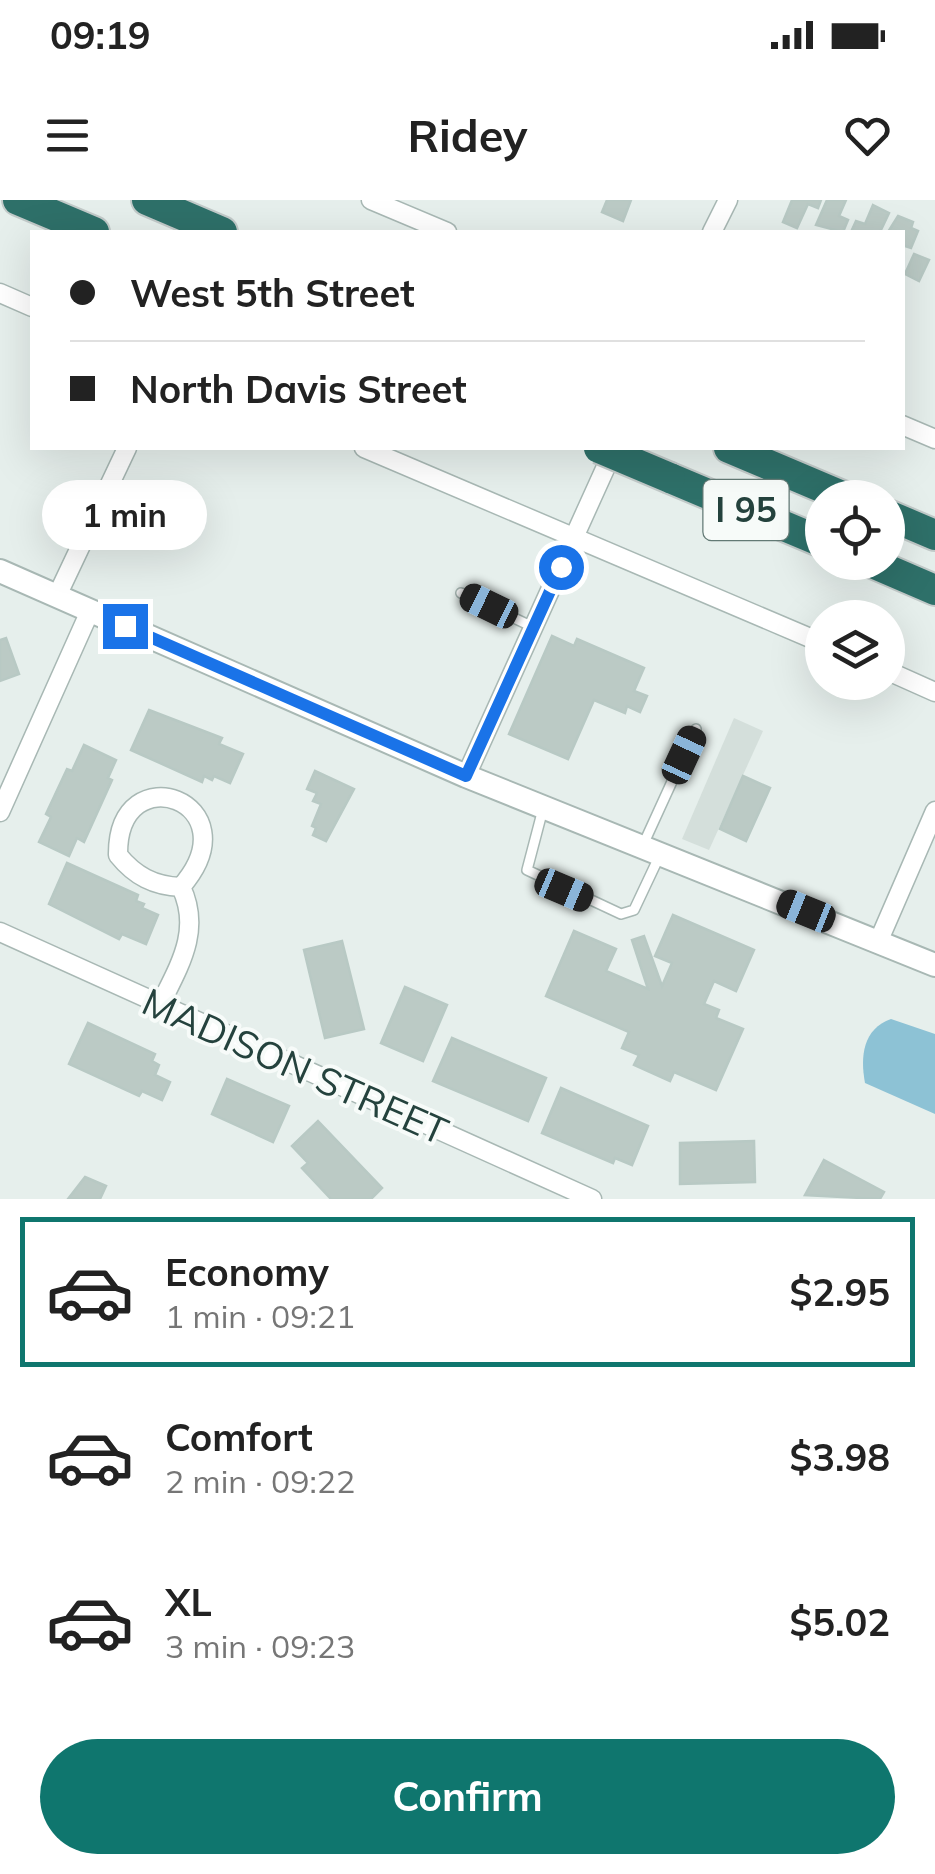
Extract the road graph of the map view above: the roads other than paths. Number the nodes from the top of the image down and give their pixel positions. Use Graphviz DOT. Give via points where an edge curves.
graph roads {
  1 [pos="18,200"];
  2 [pos="147,200"];
  3 [pos="371,200"];
  4 [pos="728,200"];
  5 [pos="89,230"];
  6 [pos="217,230"];
  7 [pos="442,230"];
  8 [pos="713,230"];
  9 [pos="0,293"];
  10 [pos="30,306"];
  11 [pos="905,426"];
  12 [pos="935,438"];
  13 [pos="126,450"];
  14 [pos="369,450"];
  15 [pos="604,450"];
  16 [pos="613,450"];
  17 [pos="733,450"];
  18 [pos="805,480"];
  19 [pos="905,522"];
  20 [pos="805,535"];
  21 [pos="935,535"];
  22 [pos="575,537"];
  23 [pos="0,571"];
  24 [pos="905,577"];
  25 [pos="933,589"];
  26 [pos="461,592"];
  27 [pos="56,596"];
  28 [pos="90,611"];
  29 [pos="532,627"];
  30 [pos="805,636"];
  31 [pos="905,679"];
  32 [pos="935,692"];
  33 [pos="696,729"];
  34 [pos="466,776"];
  35 [pos="544,806"];
  36 [pos="935,811"];
  37 [pos="0,812"];
  38 [pos="652,849"];
  39 [pos="181,886"];
  40 [pos="0,932"];
  41 [pos="879,940"];
  42 [pos="935,965"];
  43 [pos="159,1006"];
  44 [pos="592,1199"];
  1 -- 5 [label="highway"];
  2 -- 6 [label="highway"];
  3 -- 7 [label="street"];
  4 -- 8 [label="street"];
  9 -- 10 [label="street"];
  11 -- 12 [label="street"];
  13 -- 27 [label="street"];
  14 -- 22 [label="street"];
  15 -- 20 [label="highway, I 95, bridge"];
  16 -- 22 [label="street"];
  17 -- 18 [label="highway, I 95"];
  19 -- 21 [label="highway"];
  22 -- 29 [label="street"];
  22 -- 30 [label="street"];
  23 -- 27 [label="street"];
  24 -- 25 [label="highway"];
  26 -- 29 [label="lane"];
  27 -- 28 [label="street"];
  28 -- 34 [label="street"];
  28 -- 37 [label="street"];
  29 -- 34 [label="street"];
  31 -- 32 [label="street"];
  33 -- 38 [label="lane"];
  34 -- 35 [label="street"];
  35 -- 38 [label="street"];
  35 -- 38 [label="lane" via="526,870 622,914 634,910"];
  36 -- 41 [label="street"];
  38 -- 41 [label="street"];
  39 -- 39 [label="street" via="206,844 204,828 171,796 143,800 123,820 118,854 147,880"];
  39 -- 43 [label="street" via="190,938"];
  40 -- 43 [label="street, MADISON STREET"];
  41 -- 42 [label="street"];
  43 -- 44 [label="street, MADISON STREET"];
}
